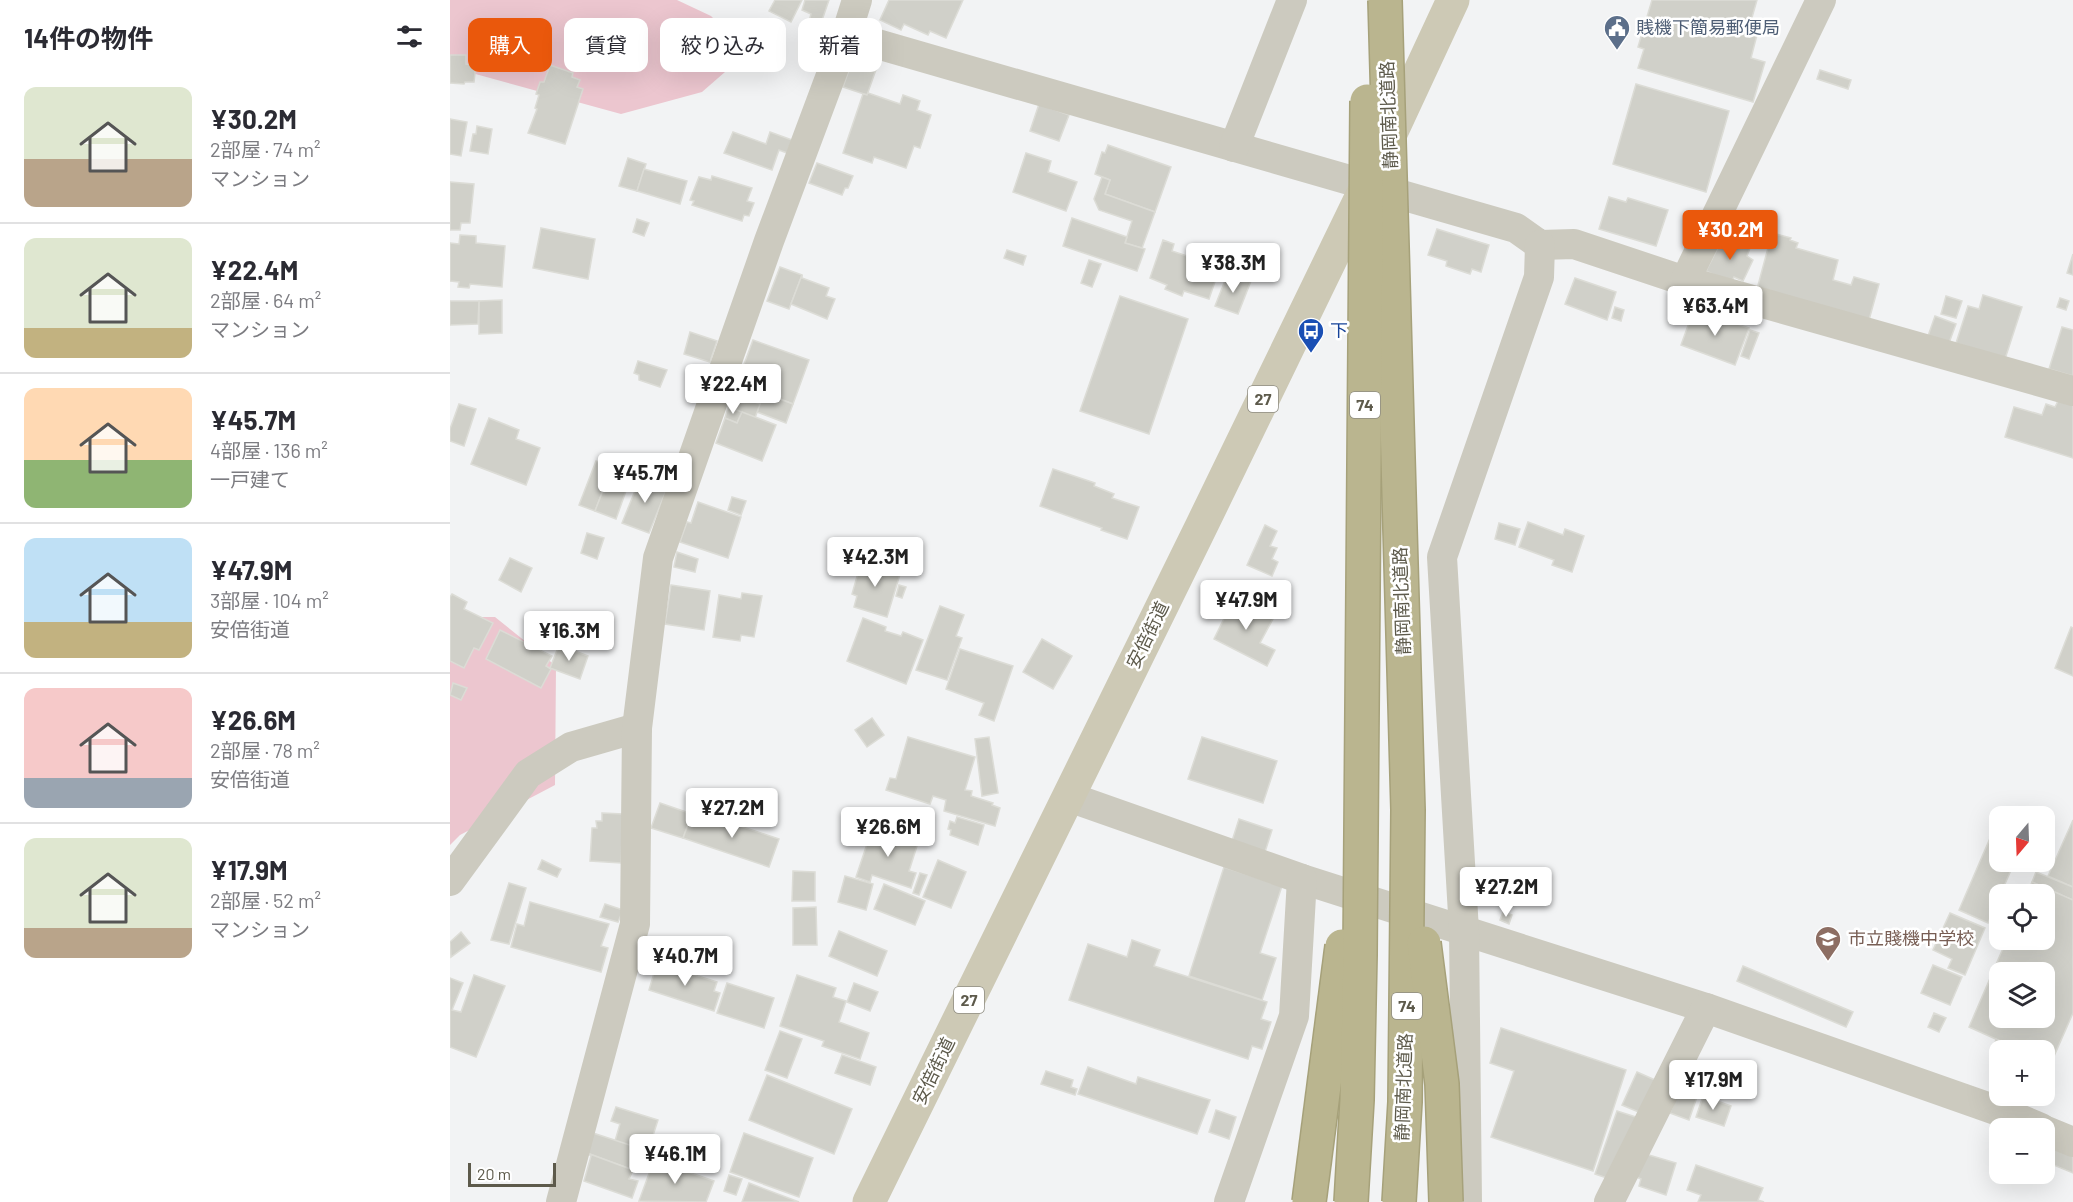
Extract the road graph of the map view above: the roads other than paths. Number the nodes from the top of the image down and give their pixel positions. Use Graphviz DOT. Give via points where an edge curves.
graph roads {
  1 [pos="857,0"];
  2 [pos="1292,0"];
  3 [pos="1364,0"];
  4 [pos="1385,0"];
  5 [pos="1453,0"];
  6 [pos="1821,0"];
  7 [pos="851,18"];
  8 [pos="882,45"];
  9 [pos="832,72"];
  10 [pos="1234,147"];
  11 [pos="1367,185"];
  12 [pos="1540,245"];
  13 [pos="1685,281"];
  14 [pos="2073,391"];
  15 [pos="637,728"];
  16 [pos="1069,797"];
  17 [pos="1408,810"];
  18 [pos="1360,811"];
  19 [pos="1302,879"];
  20 [pos="450,881"];
  21 [pos="1464,931"];
  22 [pos="1706,1008"];
  23 [pos="2017,1118"];
  24 [pos="2055,1134"];
  25 [pos="2073,1142"];
  26 [pos="569,1200"];
  27 [pos="869,1202"];
  28 [pos="1229,1202"];
  29 [pos="1309,1202"];
  30 [pos="1351,1202"];
  31 [pos="1399,1202"];
  32 [pos="1446,1202"];
  33 [pos="1467,1202"];
  34 [pos="1609,1202"];
  1 -- 7 [label="street"];
  2 -- 10 [label="street"];
  3 -- 18 [label="highway, 静岡南北道路 / 74, bridge" via="1367,87"];
  4 -- 17 [label="highway, 静岡南北道路 / 74, bridge"];
  5 -- 11 [label="main road, 安倍街道 / 27"];
  6 -- 13 [label="street"];
  8 -- 10 [label="street"];
  9 -- 15 [label="street" via="658,558"];
  10 -- 11 [label="street"];
  11 -- 12 [label="street" via="1516,228"];
  11 -- 16 [label="main road, 安倍街道 / 27"];
  12 -- 13 [label="street" via="1574,244"];
  12 -- 21 [label="street" via="1539,277 1442,557"];
  13 -- 14 [label="street"];
  15 -- 20 [label="street" via="571,747 528,774"];
  15 -- 26 [label="street" via="635,924"];
  16 -- 19 [label="street"];
  16 -- 27 [label="main road, 安倍街道 / 27"];
  17 -- 31 [label="highway, 静岡南北道路 / 74, bridge" via="1405,1102"];
  17 -- 32 [label="highway, bridge" via="1442,1084"];
  18 -- 29 [label="highway, bridge"];
  18 -- 30 [label="highway, 静岡南北道路 / 74, bridge" via="1357,1089"];
  19 -- 21 [label="street"];
  19 -- 28 [label="street" via="1294,1016"];
  21 -- 22 [label="street"];
  21 -- 33 [label="street"];
  22 -- 23 [label="street"];
  22 -- 34 [label="street"];
  24 -- 25 [label="street"];
}
